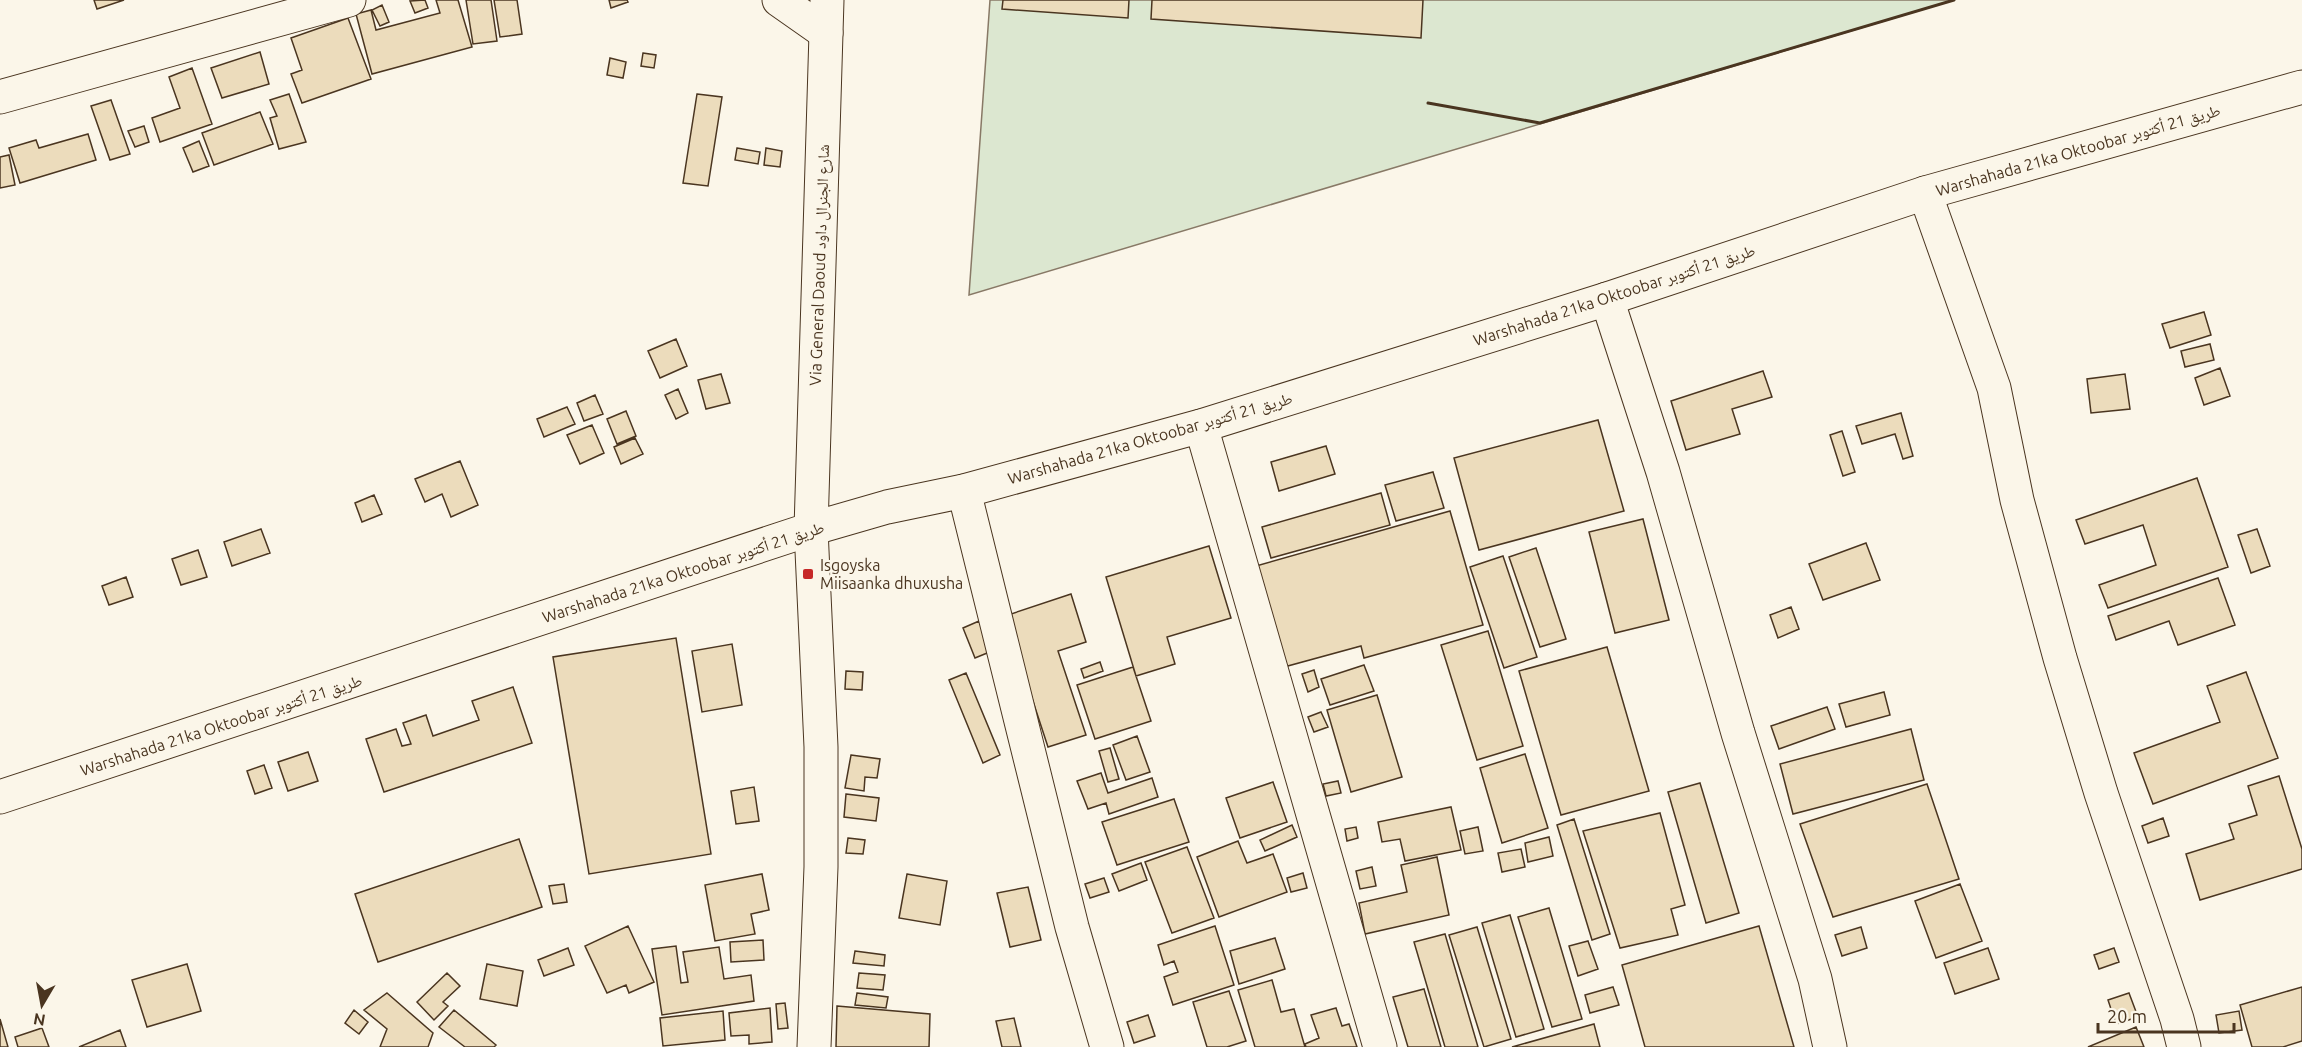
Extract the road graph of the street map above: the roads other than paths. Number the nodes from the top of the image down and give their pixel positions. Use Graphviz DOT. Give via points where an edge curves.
graph roads {
  1 [pos="349,0"];
  2 [pos="779,0"];
  3 [pos="827,0"];
  4 [pos="826,33"];
  5 [pos="2302,87"];
  6 [pos="0,97"];
  7 [pos="1925,194"];
  8 [pos="1607,299"];
  9 [pos="1201,426"];
  10 [pos="964,491"];
  11 [pos="811,529"];
  12 [pos="0,797"];
  13 [pos="814,1047"];
  14 [pos="1107,1047"];
  15 [pos="1380,1047"];
  16 [pos="1830,1047"];
  17 [pos="2184,1047"];
  1 -- 6 [label="street"];
  2 -- 4 [label="street"];
  3 -- 4 [label="street, Via General Daoud شارع الجنرال داود"];
  4 -- 11 [label="street, Via General Daoud شارع الجنرال داود"];
  5 -- 7 [label="street, Warshahada 21ka Oktoobar طريق 21 أكتوبر"];
  7 -- 8 [label="street, Warshahada 21ka Oktoobar طريق 21 أكتوبر"];
  7 -- 17 [label="street" via="1994,388 2017,500 2060,658"];
  8 -- 9 [label="street, Warshahada 21ka Oktoobar طريق 21 أكتوبر"];
  8 -- 16 [label="street" via="1815,979"];
  9 -- 10 [label="street, Warshahada 21ka Oktoobar طريق 21 أكتوبر"];
  9 -- 15 [label="street"];
  10 -- 11 [label="street, Warshahada 21ka Oktoobar طريق 21 أكتوبر" via="886,507"];
  10 -- 14 [label="street" via="1072,927"];
  11 -- 12 [label="street, Warshahada 21ka Oktoobar طريق 21 أكتوبر"];
  11 -- 13 [label="street, Via General Daoud شارع الجنرال داود" via="821,747"];
}
